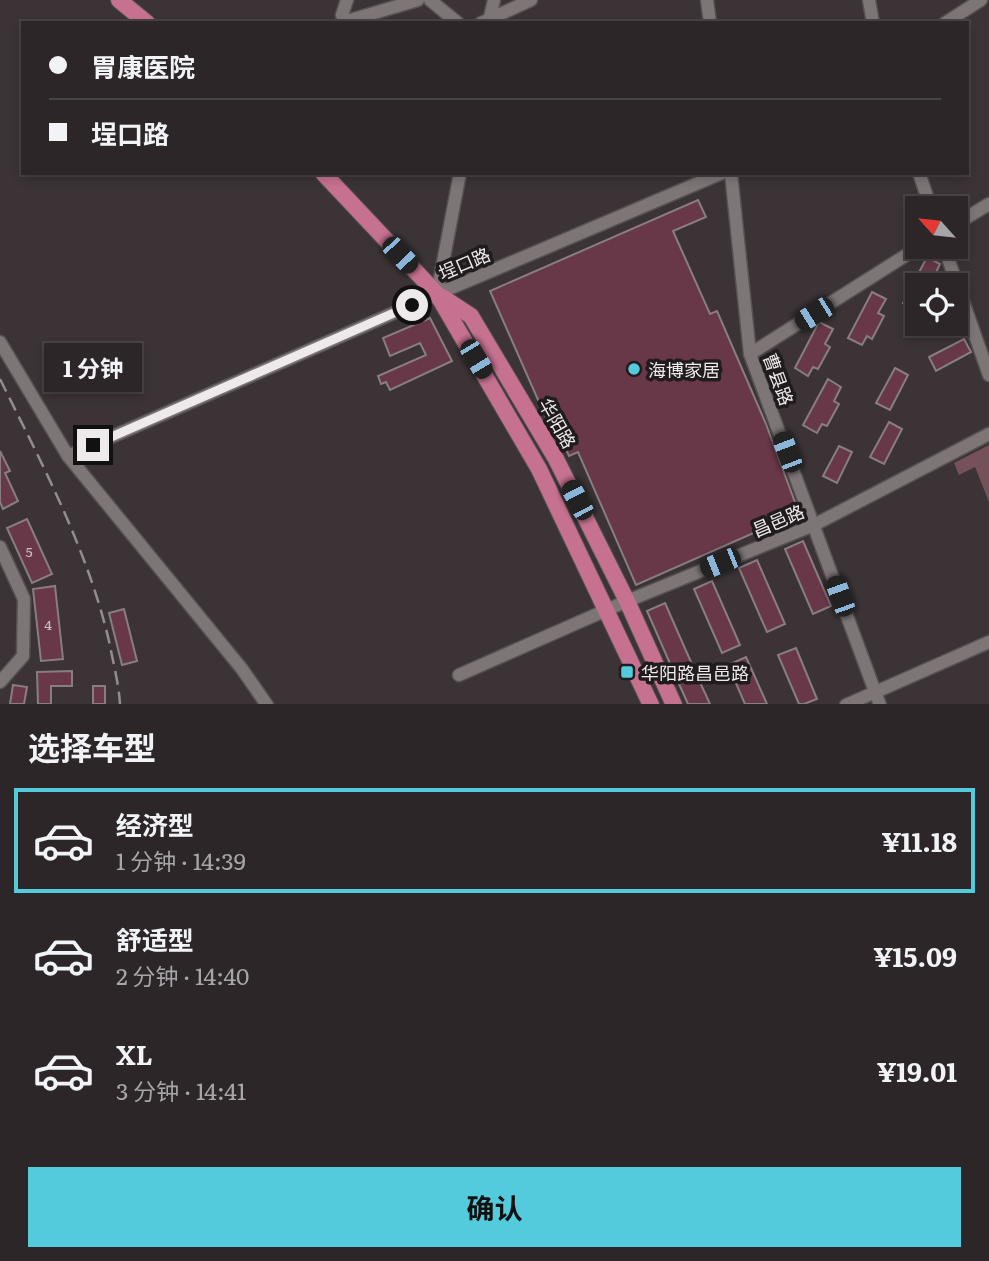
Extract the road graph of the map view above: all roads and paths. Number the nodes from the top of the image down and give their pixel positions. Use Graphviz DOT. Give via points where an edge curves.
graph roads {
  1 [pos="119,0"];
  2 [pos="347,0"];
  3 [pos="418,0"];
  4 [pos="430,0"];
  5 [pos="494,0"];
  6 [pos="531,0"];
  7 [pos="707,0"];
  8 [pos="869,0"];
  9 [pos="981,0"];
  10 [pos="145,21"];
  11 [pos="456,21"];
  12 [pos="486,21"];
  13 [pos="488,21"];
  14 [pos="710,21"];
  15 [pos="873,21"];
  16 [pos="948,21"];
  17 [pos="325,175"];
  18 [pos="460,175"];
  19 [pos="717,175"];
  20 [pos="731,175"];
  21 [pos="920,175"];
  22 [pos="927,196"];
  23 [pos="989,204"];
  24 [pos="968,217"];
  25 [pos="905,256"];
  26 [pos="948,259"];
  27 [pos="437,294"];
  28 [pos="0,342"];
  29 [pos="750,354"];
  30 [pos="989,376"];
  31 [pos="989,434"];
  32 [pos="68,456"];
  33 [pos="814,525"];
  34 [pos="0,547"];
  35 [pos="5,567"];
  36 [pos="627,601"];
  37 [pos="607,610"];
  38 [pos="989,642"];
  39 [pos="459,675"];
  40 [pos="0,682"];
  41 [pos="875,691"];
  42 [pos="266,704"];
  43 [pos="651,704"];
  44 [pos="674,704"];
  45 [pos="848,704"];
  46 [pos="880,704"];
  1 -- 10 [label="main road"];
  2 -- 3 [label="street" via="342,15 347,20"];
  4 -- 11 [label="street"];
  5 -- 12 [label="street"];
  6 -- 13 [label="street"];
  7 -- 14 [label="street"];
  8 -- 15 [label="street"];
  9 -- 16 [label="street"];
  17 -- 27 [label="main road"];
  18 -- 27 [label="street"];
  19 -- 27 [label="street, 埕口路"];
  20 -- 29 [label="street, 曹县路"];
  21 -- 22 [label="street"];
  23 -- 24 [label="street"];
  25 -- 29 [label="street"];
  26 -- 30 [label="street"];
  27 -- 32 [label="street, 埕口路"];
  27 -- 36 [label="main road, 华阳路" via="471,316 556,459"];
  27 -- 37 [label="main road" via="539,469"];
  28 -- 32 [label="street"];
  29 -- 33 [label="street, 曹县路"];
  31 -- 33 [label="street, 昌邑路"];
  32 -- 42 [label="street"];
  33 -- 36 [label="street, 昌邑路"];
  33 -- 41 [label="street, 曹县路"];
  34 -- 35 [label="street"];
  35 -- 40 [label="street" via="24,599 23,656"];
  36 -- 37 [label="street, 昌邑路"];
  36 -- 44 [label="main road, 华阳路"];
  37 -- 39 [label="street, 昌邑路"];
  37 -- 43 [label="main road"];
  38 -- 41 [label="street"];
  41 -- 45 [label="street"];
  41 -- 46 [label="street, 曹县路"];
}
